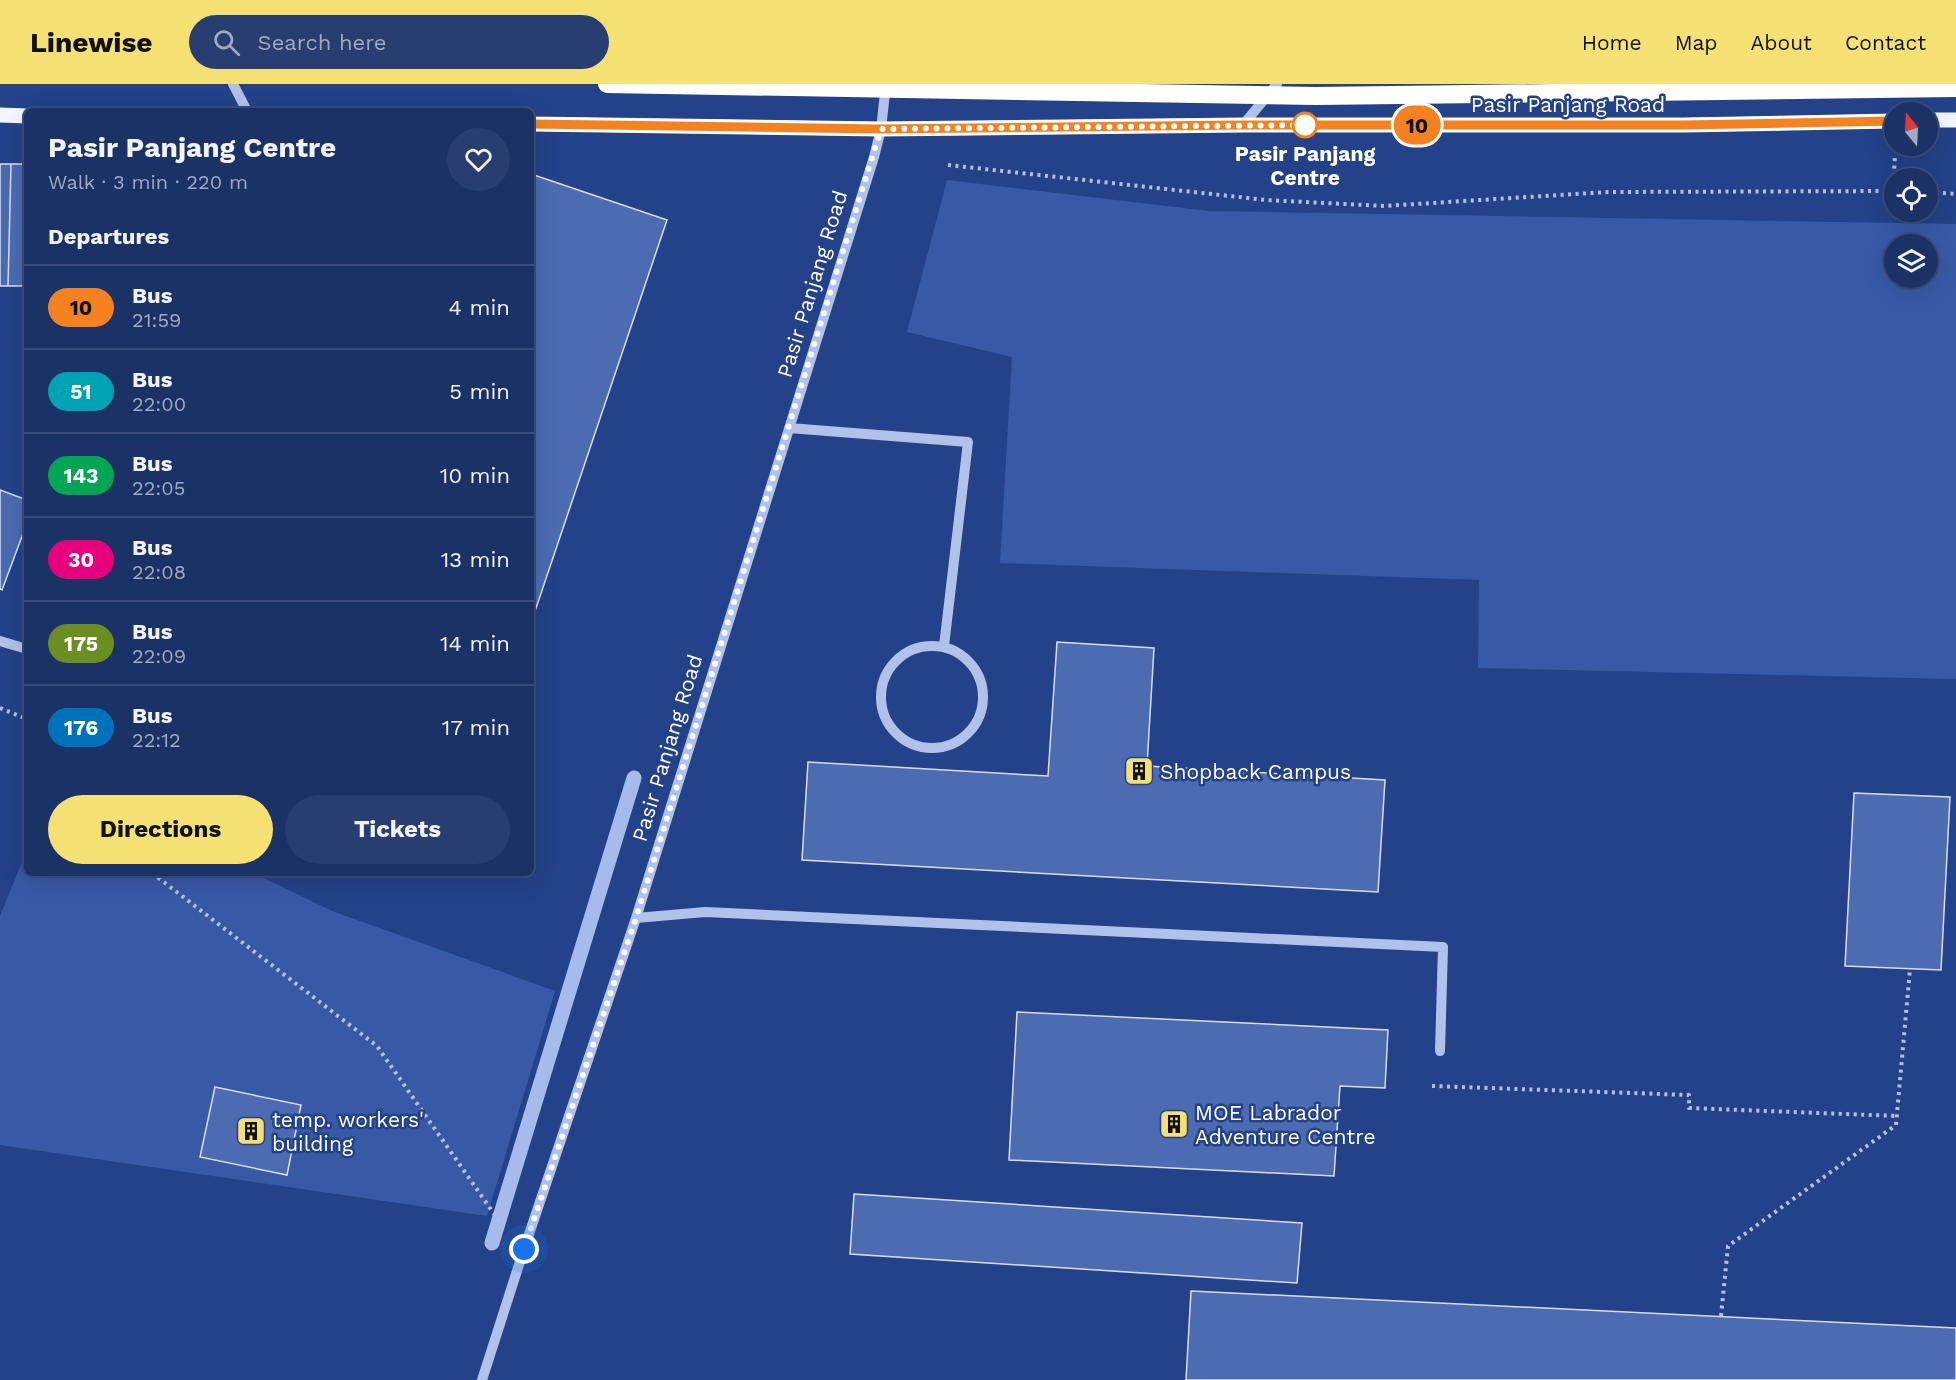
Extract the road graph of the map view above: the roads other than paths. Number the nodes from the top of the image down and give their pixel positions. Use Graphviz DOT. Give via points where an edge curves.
graph roads {
  1 [pos="233,84"];
  2 [pos="607,84"];
  3 [pos="886,84"];
  4 [pos="1277,84"];
  5 [pos="1956,88"];
  6 [pos="245,108"];
  7 [pos="0,116"];
  8 [pos="24,116"];
  9 [pos="1938,120"];
  10 [pos="1956,120"];
  11 [pos="1884,121"];
  12 [pos="534,124"];
  13 [pos="1243,125"];
  14 [pos="881,129"];
  15 [pos="789,428"];
  16 [pos="1,642"];
  17 [pos="944,646"];
  18 [pos="24,648"];
  19 [pos="636,918"];
  20 [pos="1440,1051"];
  21 [pos="484,1379"];
  1 -- 6 [label="street"];
  2 -- 5 [label="highway, bridge" via="1316,96"];
  3 -- 14 [label="street, Pasir Panjang Road"];
  4 -- 13 [label="street"];
  7 -- 8 [label="main road"];
  9 -- 10 [label="main road"];
  11 -- 13 [label="main road, Pasir Panjang Road"];
  12 -- 14 [label="main road, Pasir Panjang Road"];
  13 -- 14 [label="main road, Pasir Panjang Road"];
  14 -- 15 [label="street, Pasir Panjang Road"];
  15 -- 17 [label="street" via="968,442"];
  15 -- 19 [label="street, Pasir Panjang Road"];
  16 -- 18 [label="street"];
  17 -- 17 [label="street" via="969,660 983,685 981,714 965,737 937,748 909,743 890,727 881,704 884,680 897,659 918,647"];
  19 -- 20 [label="street" via="705,912 1443,947"];
  19 -- 21 [label="street, Pasir Panjang Road"];
}
